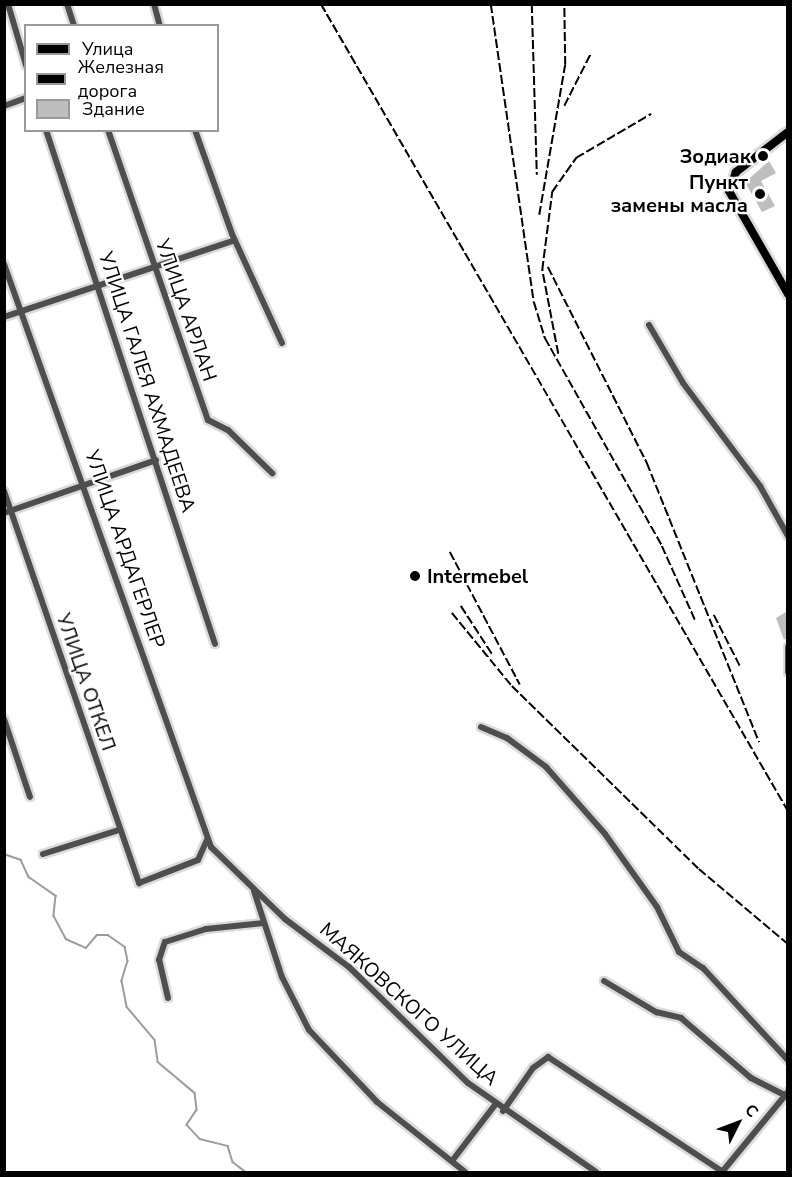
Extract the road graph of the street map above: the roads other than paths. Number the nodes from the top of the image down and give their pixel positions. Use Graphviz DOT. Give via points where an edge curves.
graph roads {
  1 [pos="8,4"];
  2 [pos="67,4"];
  3 [pos="154,4"];
  4 [pos="73,24"];
  5 [pos="159,24"];
  6 [pos="24,58"];
  7 [pos="24,99"];
  8 [pos="4,106"];
  9 [pos="47,132"];
  10 [pos="109,132"];
  11 [pos="196,132"];
  12 [pos="788,132"];
  13 [pos="235,240"];
  14 [pos="4,264"];
  15 [pos="154,270"];
  16 [pos="98,287"];
  17 [pos="787,292"];
  18 [pos="22,312"];
  19 [pos="4,317"];
  20 [pos="649,325"];
  21 [pos="282,343"];
  22 [pos="156,460"];
  23 [pos="272,473"];
  24 [pos="84,482"];
  25 [pos="4,491"];
  26 [pos="8,512"];
  27 [pos="788,536"];
  28 [pos="215,644"];
  29 [pos="788,647"];
  30 [pos="788,672"];
  31 [pos="4,719"];
  32 [pos="481,727"];
  33 [pos="30,797"];
  34 [pos="119,830"];
  35 [pos="207,840"];
  36 [pos="211,847"];
  37 [pos="43,854"];
  38 [pos="253,888"];
  39 [pos="264,923"];
  40 [pos="604,981"];
  41 [pos="168,998"];
  42 [pos="788,1060"];
  43 [pos="786,1094"];
  44 [pos="495,1105"];
  45 [pos="503,1111"];
  46 [pos="452,1161"];
  47 [pos="722,1172"];
  48 [pos="465,1173"];
  49 [pos="596,1173"];
  1 -- 6 [label="street"];
  2 -- 4 [label="street"];
  3 -- 5 [label="street"];
  7 -- 8 [label="street"];
  9 -- 16 [label="street, УЛИЦА ГАЛЕЯ АХМАДЕЕВА"];
  10 -- 15 [label="street, УЛИЦА АРЛАН"];
  11 -- 13 [label="street"];
  12 -- 17 [label="main road" via="736,172 731,198"];
  13 -- 15 [label="street"];
  13 -- 21 [label="street"];
  14 -- 18 [label="street, УЛИЦА АРДАГЕРЛЕР"];
  15 -- 16 [label="street"];
  15 -- 23 [label="street, УЛИЦА АРЛАН" via="208,420 228,430"];
  16 -- 18 [label="street"];
  16 -- 22 [label="street, УЛИЦА ГАЛЕЯ АХМАДЕЕВА"];
  18 -- 19 [label="street"];
  18 -- 24 [label="street, УЛИЦА АРДАГЕРЛЕР"];
  20 -- 27 [label="street" via="695,399 760,486"];
  22 -- 24 [label="street"];
  22 -- 28 [label="street, УЛИЦА ГАЛЕЯ АХМАДЕЕВА"];
  24 -- 26 [label="street" via="68,493"];
  24 -- 35 [label="street, УЛИЦА АРДАГЕРЛЕР"];
  25 -- 26 [label="street, УЛИЦА ОТКЕЛ"];
  26 -- 34 [label="street, УЛИЦА ОТКЕЛ"];
  29 -- 30 [label="street"];
  31 -- 33 [label="street"];
  32 -- 42 [label="street" via="507,738 546,767 605,834 657,907 679,952 703,968"];
  34 -- 35 [label="street, УЛИЦА ОТКЕЛ" via="139,883 198,860"];
  34 -- 37 [label="street"];
  35 -- 36 [label="street, УЛИЦА АРДАГЕРЛЕР"];
  36 -- 38 [label="street, МАЯКОВСКОГО УЛИЦА"];
  38 -- 39 [label="street"];
  38 -- 44 [label="street, МАЯКОВСКОГО УЛИЦА" via="329,950"];
  39 -- 41 [label="street" via="206,929 165,942 159,960"];
  39 -- 46 [label="street" via="282,977 309,1030 377,1102"];
  40 -- 43 [label="street" via="656,1012 681,1018 751,1078"];
  43 -- 47 [label="street"];
  44 -- 45 [label="street, МАЯКОВСКОГО УЛИЦА"];
  44 -- 46 [label="street"];
  45 -- 47 [label="street" via="541,1059 554,1059"];
  45 -- 49 [label="street, МАЯКОВСКОГО УЛИЦА"];
  46 -- 48 [label="street"];
}
